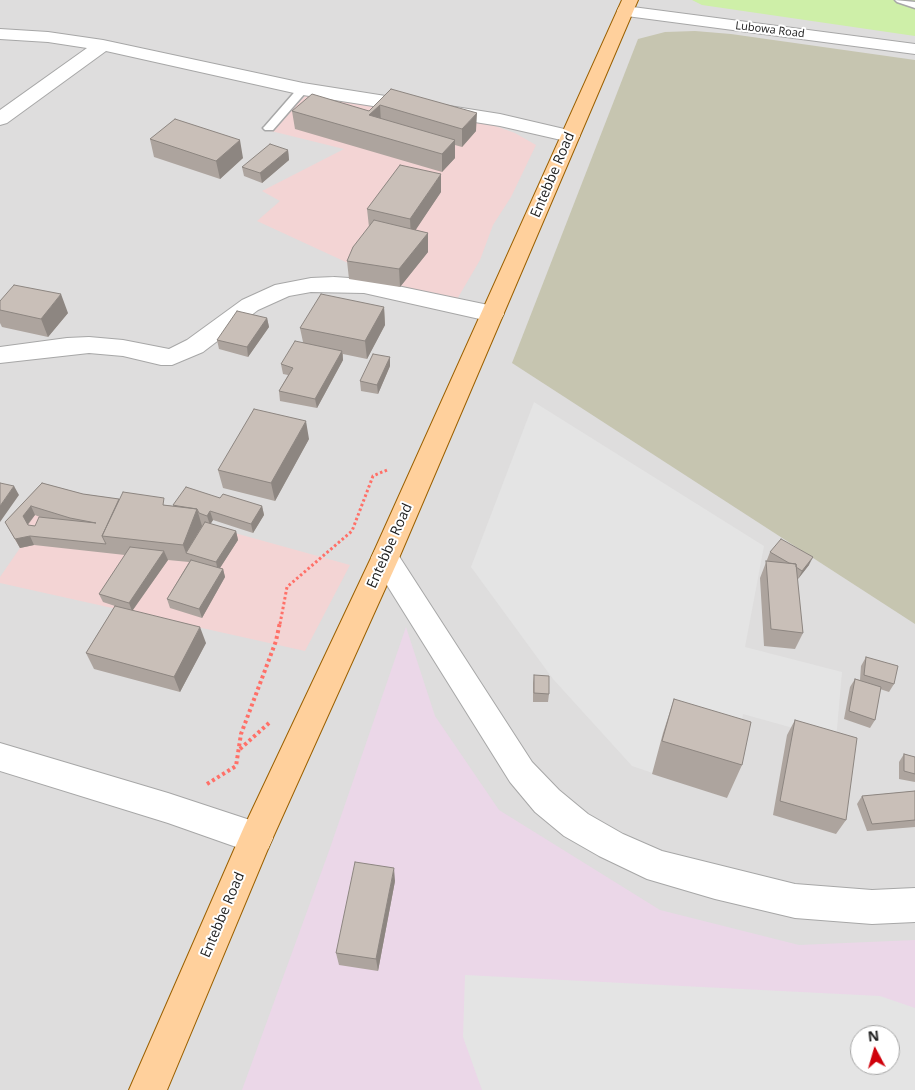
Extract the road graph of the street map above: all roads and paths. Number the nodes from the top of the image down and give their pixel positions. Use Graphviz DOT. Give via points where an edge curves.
graph roads {
  1 [pos="900,0"];
  2 [pos="915,5"];
  3 [pos="627,6"];
  4 [pos="0,34"];
  5 [pos="103,45"];
  6 [pos="915,49"];
  7 [pos="303,89"];
  8 [pos="0,119"];
  9 [pos="269,128"];
  10 [pos="570,136"];
  11 [pos="493,314"];
  12 [pos="0,355"];
  13 [pos="431,454"];
  14 [pos="385,558"];
  15 [pos="0,757"];
  16 [pos="168,808"];
  17 [pos="256,838"];
  18 [pos="915,905"];
  19 [pos="148,1090"];
  1 -- 2 [label="lane"];
  3 -- 6 [label="street, Lubowa Road"];
  3 -- 10 [label="main road, Entebbe Road"];
  4 -- 5 [label="street"];
  5 -- 7 [label="street"];
  5 -- 8 [label="street"];
  7 -- 9 [label="lane"];
  7 -- 10 [label="street" via="500,120"];
  10 -- 11 [label="main road, Entebbe Road"];
  11 -- 12 [label="street" via="364,286 311,285 283,290 250,305 195,346 172,357 89,345"];
  11 -- 13 [label="main road, Entebbe Road"];
  13 -- 14 [label="main road, Entebbe Road"];
  13 -- 16 [label="path" via="373,476 352,531 287,587 276,641 241,734 236,766"];
  14 -- 17 [label="main road, Entebbe Road"];
  14 -- 18 [label="street" via="521,772 547,801 576,825 659,866 795,901 872,907"];
  15 -- 16 [label="street"];
  16 -- 17 [label="street"];
  17 -- 19 [label="main road, Entebbe Road"];
}
